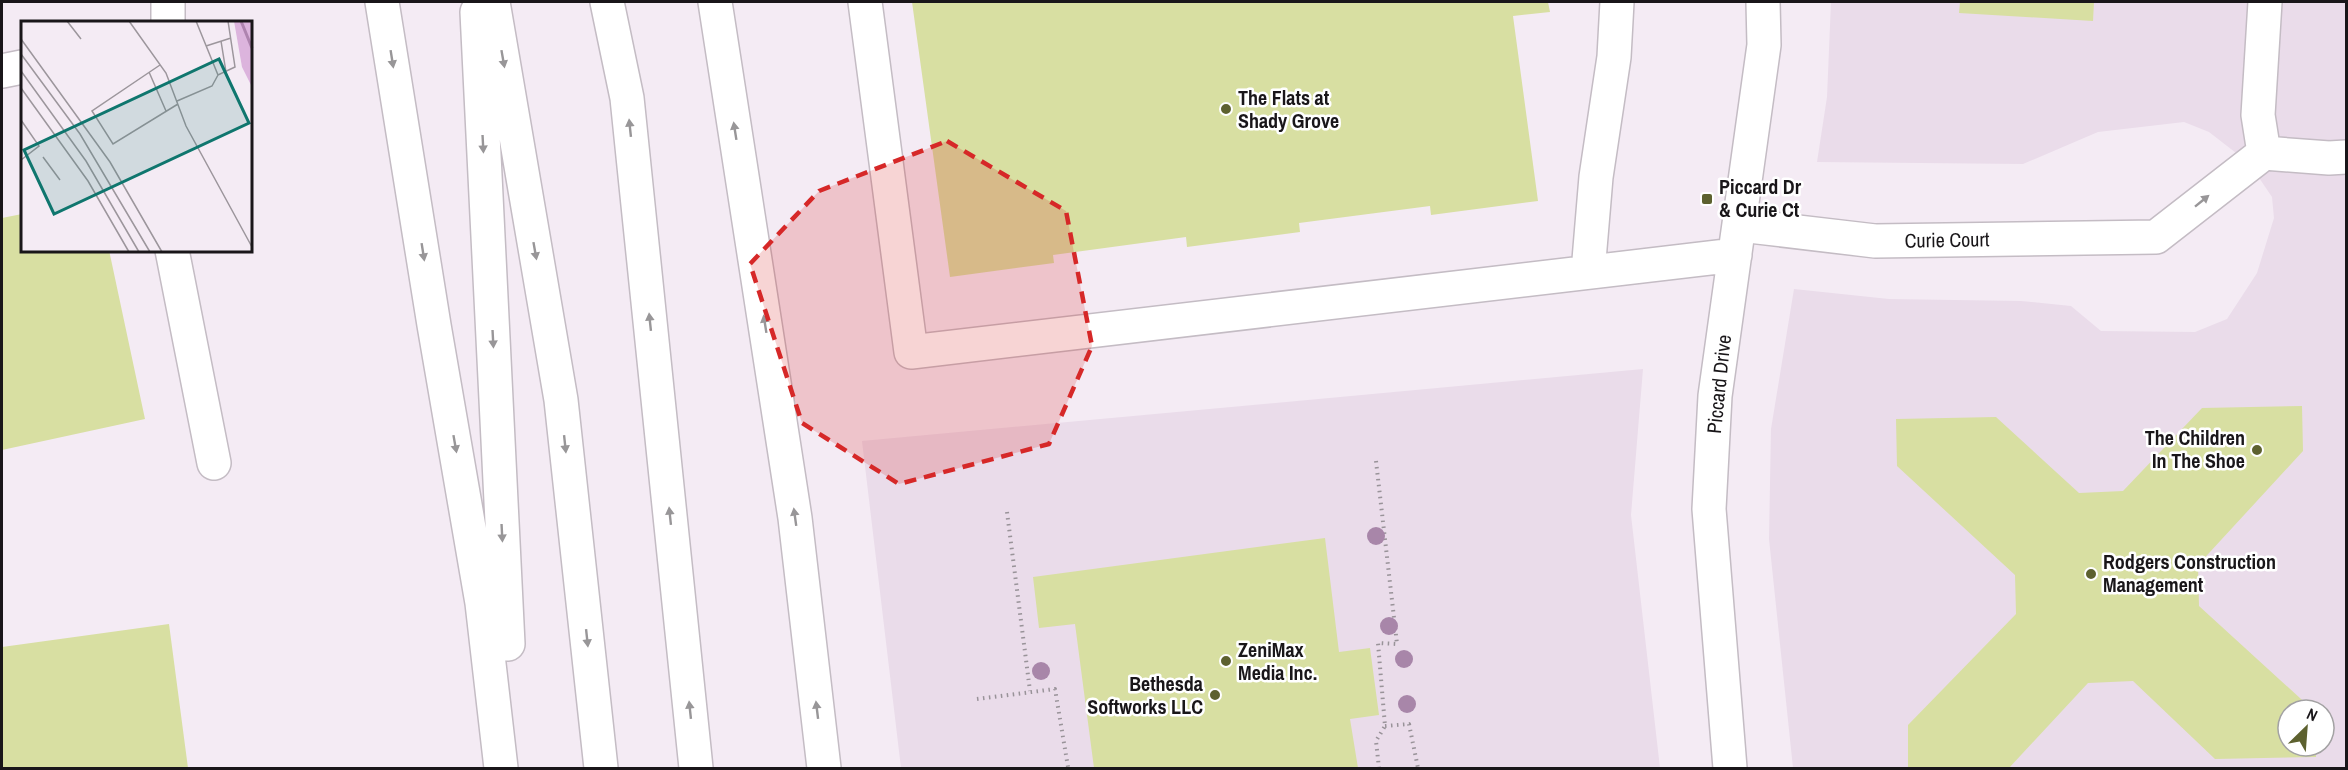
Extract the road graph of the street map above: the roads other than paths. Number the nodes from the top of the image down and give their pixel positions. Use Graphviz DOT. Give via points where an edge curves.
graph roads {
  1 [pos="168,2"];
  2 [pos="382,2"];
  3 [pos="476,2"];
  4 [pos="493,2"];
  5 [pos="607,2"];
  6 [pos="715,2"];
  7 [pos="865,2"];
  8 [pos="1617,2"];
  9 [pos="1763,2"];
  10 [pos="2265,2"];
  11 [pos="168,21"];
  12 [pos="21,67"];
  13 [pos="2,71"];
  14 [pos="2264,153"];
  15 [pos="2346,157"];
  16 [pos="1738,240"];
  17 [pos="172,252"];
  18 [pos="1588,272"];
  19 [pos="214,463"];
  20 [pos="501,768"];
  21 [pos="514,768"];
  22 [pos="601,768"];
  23 [pos="696,768"];
  24 [pos="824,768"];
  25 [pos="1730,768"];
  1 -- 11 [label="main road"];
  2 -- 20 [label="main road, one-way" via="482,603"];
  3 -- 21 [label="main road, one-way"];
  4 -- 22 [label="main road, one-way" via="561,400"];
  23 -- 5 [label="main road, one-way" via="627,98"];
  24 -- 6 [label="main road, one-way" via="795,518"];
  7 -- 18 [label="main road, Curie Court" via="911,352"];
  8 -- 18 [label="main road"];
  9 -- 16 [label="main road, Piccard Drive" via="1764,45"];
  10 -- 14 [label="main road" via="2258,115"];
  12 -- 13 [label="main road"];
  14 -- 15 [label="main road"];
  16 -- 14 [label="main road, Curie Court, one-way" via="2156,237"];
  16 -- 18 [label="main road, Curie Court"];
  16 -- 25 [label="main road, Piccard Drive" via="1714,396 1709,509"];
  17 -- 19 [label="main road"];
}
